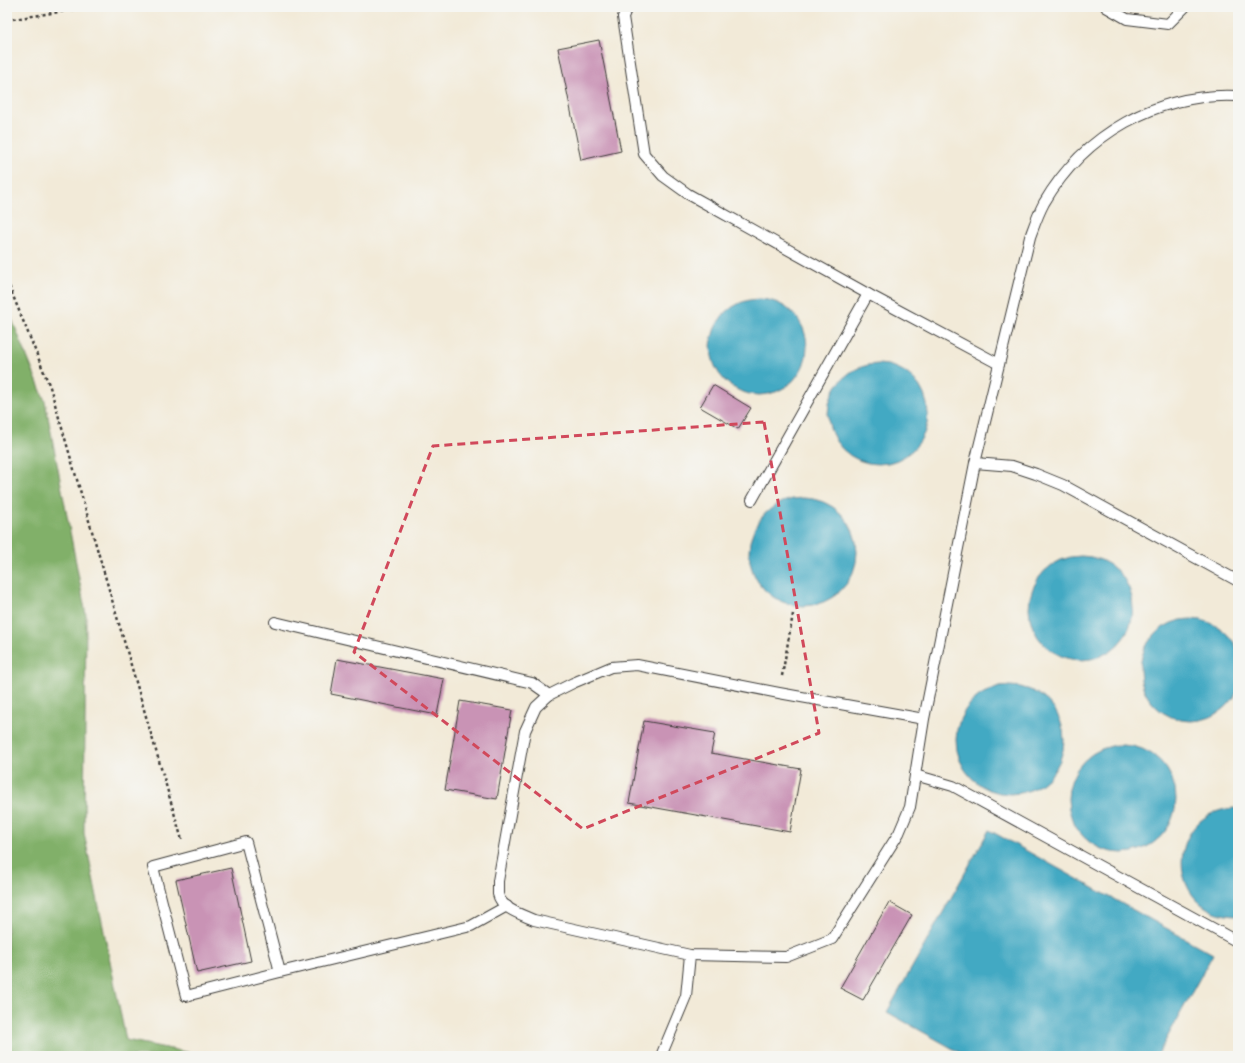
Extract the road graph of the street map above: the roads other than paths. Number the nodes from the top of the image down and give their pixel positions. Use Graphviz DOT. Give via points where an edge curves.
graph roads {
  1 [pos="627,7"];
  2 [pos="1106,7"];
  3 [pos="1186,7"];
  4 [pos="1238,96"];
  5 [pos="868,294"];
  6 [pos="999,364"];
  7 [pos="975,463"];
  8 [pos="752,500"];
  9 [pos="1238,581"];
  10 [pos="275,622"];
  11 [pos="549,695"];
  12 [pos="924,719"];
  13 [pos="915,775"];
  14 [pos="507,906"];
  15 [pos="1238,942"];
  16 [pos="690,955"];
  17 [pos="280,972"];
  18 [pos="661,1056"];
  1 -- 5 [label="lane" via="623,17 644,154 663,176 688,194"];
  2 -- 3 [label="lane" via="1128,19 1168,24"];
  4 -- 6 [label="lane" via="1196,98 1168,103 1133,117 1092,145 1065,172 1043,204 1030,237"];
  5 -- 6 [label="lane"];
  5 -- 8 [label="lane"];
  6 -- 7 [label="lane"];
  7 -- 9 [label="lane" via="1012,466 1063,485"];
  7 -- 12 [label="lane"];
  10 -- 11 [label="lane" via="532,684"];
  11 -- 12 [label="lane" via="610,666 637,665"];
  11 -- 14 [label="lane" via="536,707 525,731 498,881 498,896"];
  12 -- 13 [label="lane"];
  13 -- 15 [label="lane" via="953,786"];
  13 -- 16 [label="lane" via="910,807 899,833 832,939 786,957"];
  14 -- 16 [label="lane" via="515,913 534,920"];
  14 -- 17 [label="lane" via="471,926"];
  16 -- 18 [label="lane" via="686,996"];
  17 -- 17 [label="lane" via="186,996 153,867 246,842"];
}
